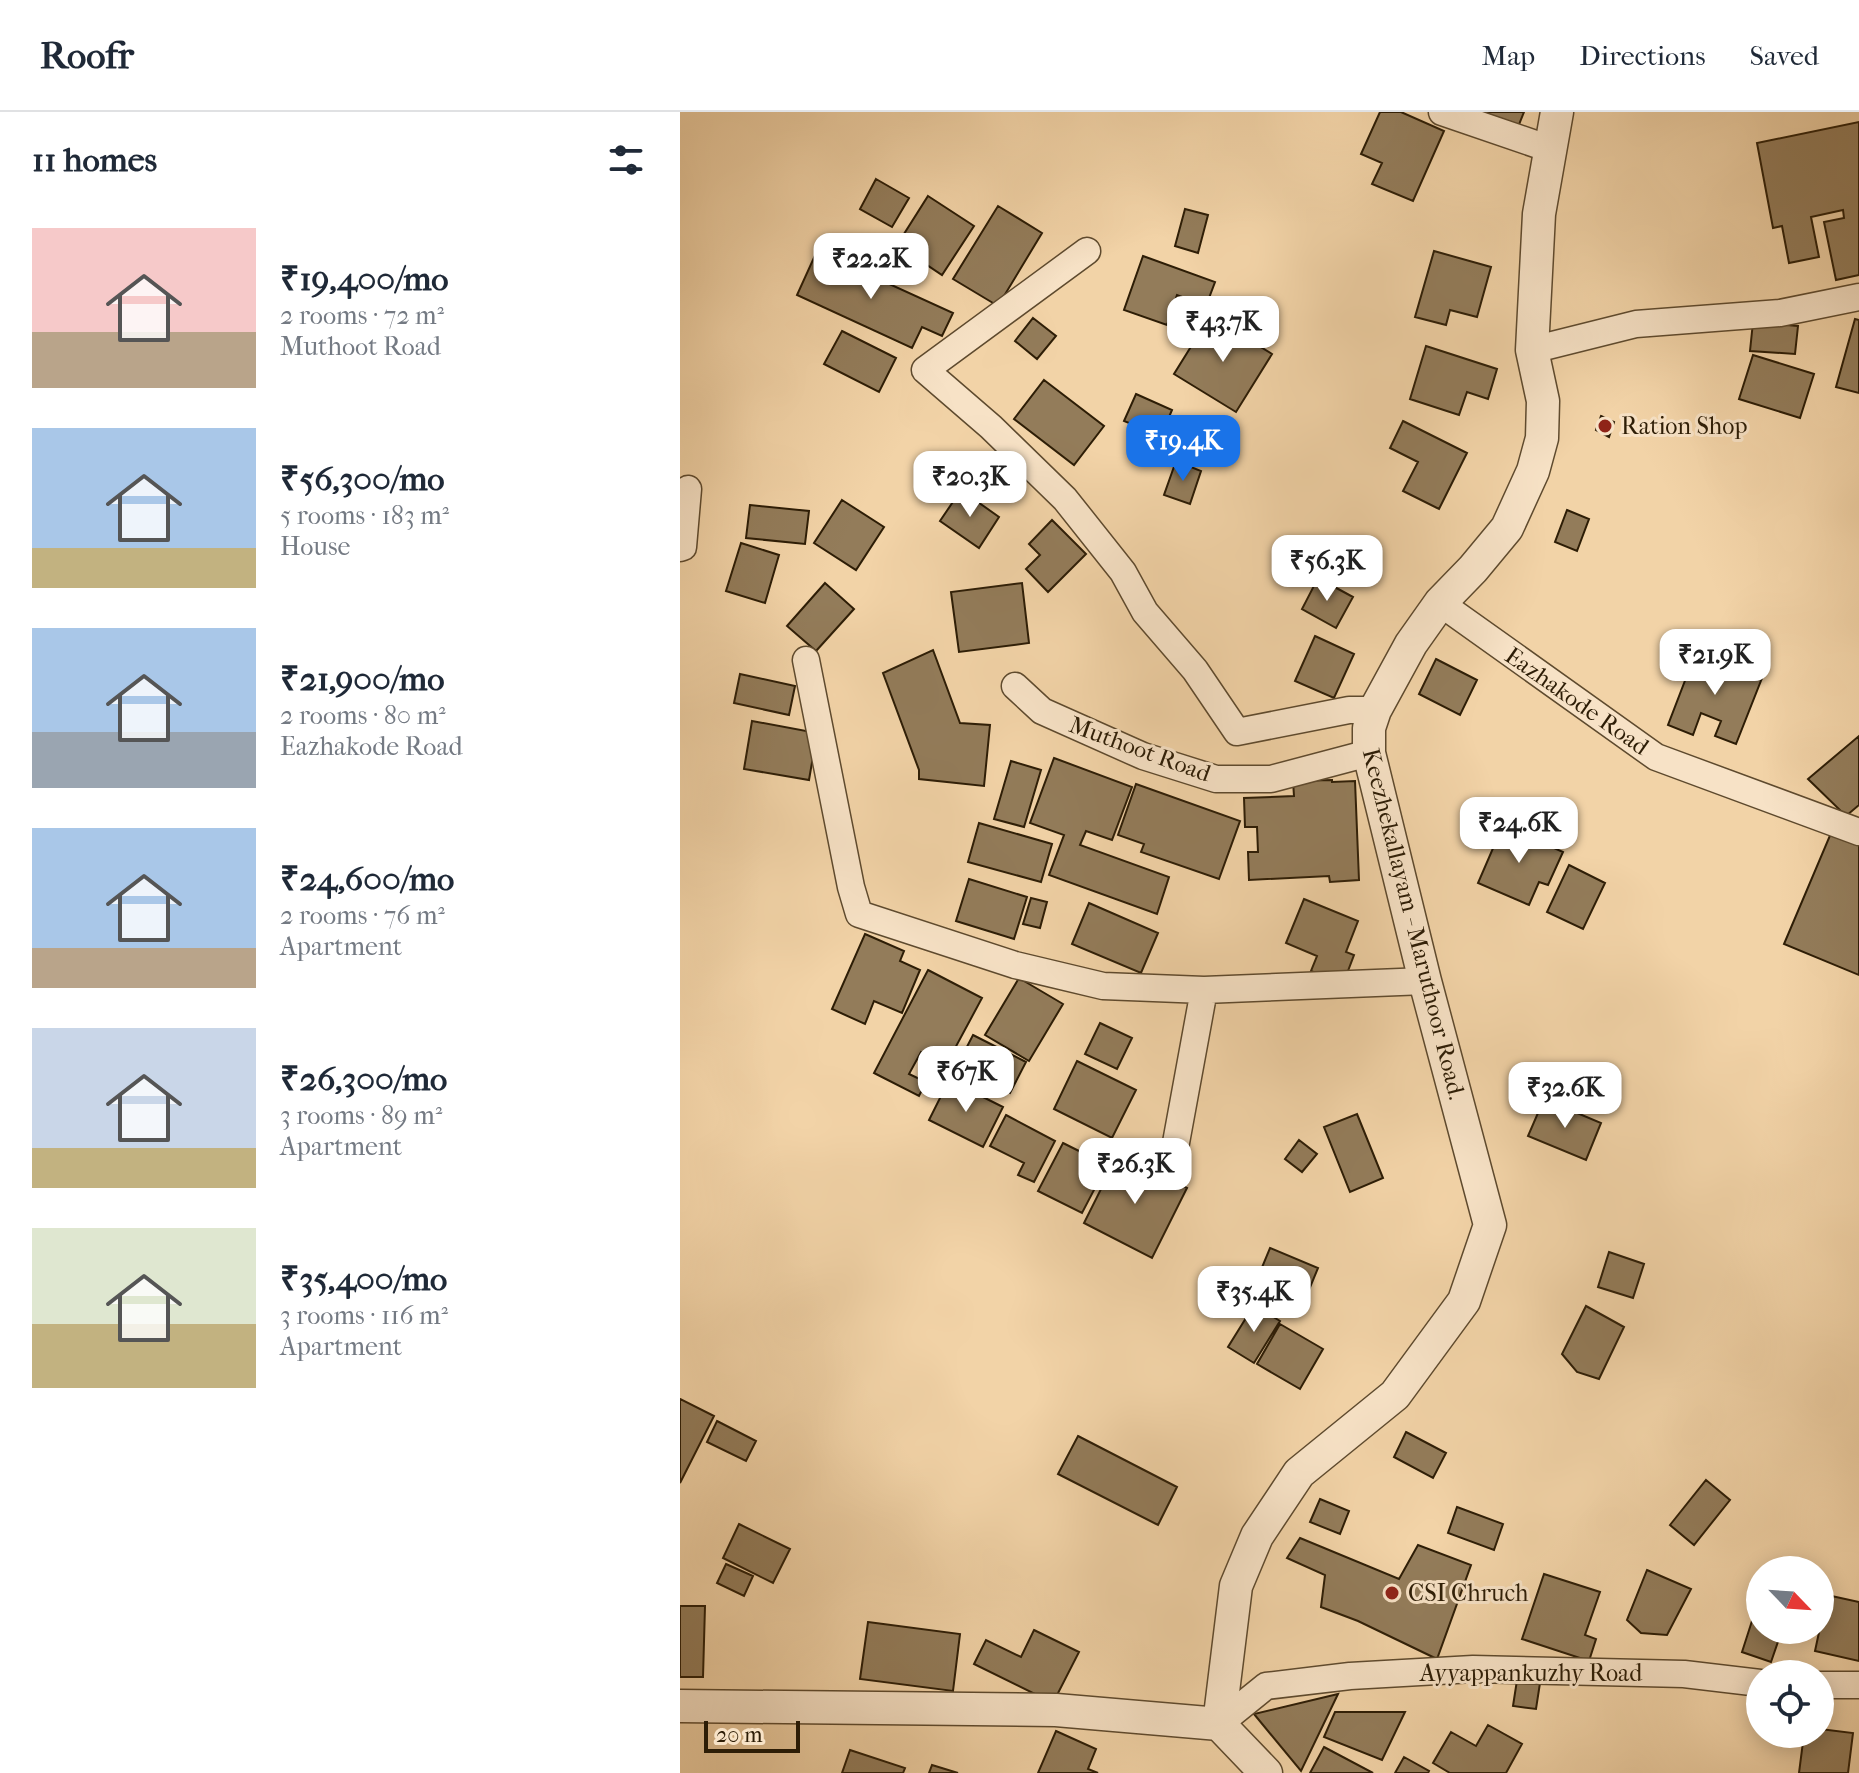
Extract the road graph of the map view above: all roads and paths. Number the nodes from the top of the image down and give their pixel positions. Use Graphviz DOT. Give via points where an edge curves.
graph roads {
  1 [pos="1442,112"];
  2 [pos="1557,112"];
  3 [pos="1550,149"];
  4 [pos="1087,251"];
  5 [pos="1859,297"];
  6 [pos="1532,350"];
  7 [pos="688,489"];
  8 [pos="680,548"];
  9 [pos="1440,603"];
  10 [pos="806,660"];
  11 [pos="1015,686"];
  12 [pos="1375,710"];
  13 [pos="1369,753"];
  14 [pos="1859,832"];
  15 [pos="1425,981"];
  16 [pos="1204,990"];
  17 [pos="1173,1159"];
  18 [pos="1746,1681"];
  19 [pos="1834,1685"];
  20 [pos="1859,1685"];
  21 [pos="680,1706"];
  22 [pos="1219,1724"];
  23 [pos="1266,1773"];
  1 -- 3 [label="street"];
  2 -- 3 [label="street, Keezhekallayam - Maruthoor Road."];
  3 -- 6 [label="street, Keezhekallayam - Maruthoor Road." via="1539,214"];
  4 -- 12 [label="street" via="925,370 1065,499 1237,732 1349,710"];
  5 -- 6 [label="street" via="1780,313 1636,324"];
  6 -- 9 [label="street, Keezhekallayam - Maruthoor Road." via="1543,401 1542,438 1533,471 1507,528"];
  7 -- 8 [label="street"];
  9 -- 12 [label="street, Keezhekallayam - Maruthoor Road."];
  9 -- 14 [label="street, Eazhakode Road" via="1656,757"];
  10 -- 16 [label="street" via="859,914 1015,965 1103,986"];
  11 -- 13 [label="street, Muthoot Road" via="1054,717 1143,756 1216,779 1271,779"];
  12 -- 13 [label="street, Keezhekallayam - Maruthoor Road."];
  13 -- 15 [label="street, Keezhekallayam - Maruthoor Road."];
  15 -- 16 [label="street"];
  15 -- 22 [label="street, Keezhekallayam - Maruthoor Road." via="1490,1225 1464,1301 1395,1395 1299,1473 1257,1536 1236,1586"];
  16 -- 17 [label="street"];
  18 -- 22 [label="street, Ayyappankuzhy Road" via="1684,1674 1473,1669 1350,1676 1266,1686"];
  19 -- 20 [label="street"];
  21 -- 22 [label="street" via="1056,1710"];
  22 -- 23 [label="street"];
}
